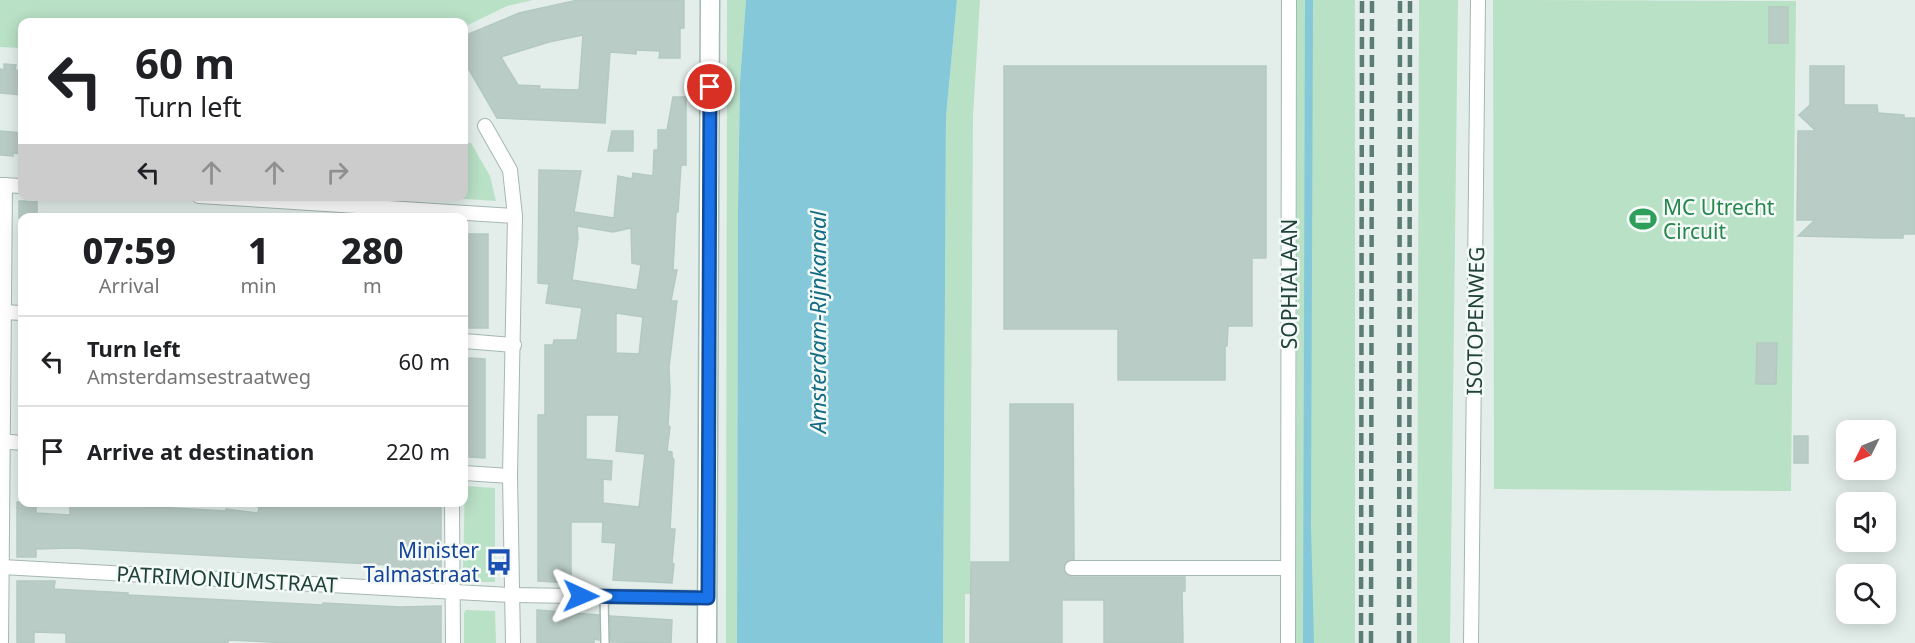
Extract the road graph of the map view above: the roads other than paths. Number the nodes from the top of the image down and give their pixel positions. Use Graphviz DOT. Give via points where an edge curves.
graph roads {
  1 [pos="710,0"];
  2 [pos="1289,0"];
  3 [pos="1478,0"];
  4 [pos="485,126"];
  5 [pos="3,185"];
  6 [pos="18,186"];
  7 [pos="304,201"];
  8 [pos="515,216"];
  9 [pos="4,312"];
  10 [pos="18,313"];
  11 [pos="468,341"];
  12 [pos="514,345"];
  13 [pos="1,442"];
  14 [pos="18,443"];
  15 [pos="468,473"];
  16 [pos="510,476"];
  17 [pos="452,507"];
  18 [pos="2,567"];
  19 [pos="1072,568"];
  20 [pos="1288,568"];
  21 [pos="453,591"];
  22 [pos="512,595"];
  23 [pos="604,596"];
  24 [pos="708,598"];
  25 [pos="2,643"];
  26 [pos="453,643"];
  27 [pos="513,643"];
  28 [pos="605,643"];
  29 [pos="707,643"];
  30 [pos="1288,643"];
  31 [pos="1471,643"];
  1 -- 24 [label="main road"];
  2 -- 20 [label="street, SOPHIALAAN"];
  3 -- 31 [label="street, ISOTOPENWEG"];
  4 -- 8 [label="street" via="510,170"];
  5 -- 6 [label="street"];
  5 -- 9 [label="street"];
  7 -- 8 [label="street"];
  8 -- 12 [label="street"];
  9 -- 10 [label="street"];
  9 -- 13 [label="street"];
  11 -- 12 [label="street"];
  12 -- 16 [label="street"];
  13 -- 14 [label="street"];
  13 -- 18 [label="street"];
  15 -- 16 [label="street"];
  16 -- 22 [label="street"];
  17 -- 21 [label="street"];
  18 -- 21 [label="street, PATRIMONIUMSTRAAT"];
  18 -- 25 [label="street"];
  19 -- 20 [label="street"];
  20 -- 30 [label="street, SOPHIALAAN"];
  21 -- 22 [label="street"];
  21 -- 26 [label="street"];
  22 -- 23 [label="street"];
  22 -- 27 [label="street"];
  23 -- 24 [label="street"];
  23 -- 28 [label="lane"];
  24 -- 29 [label="main road"];
}
